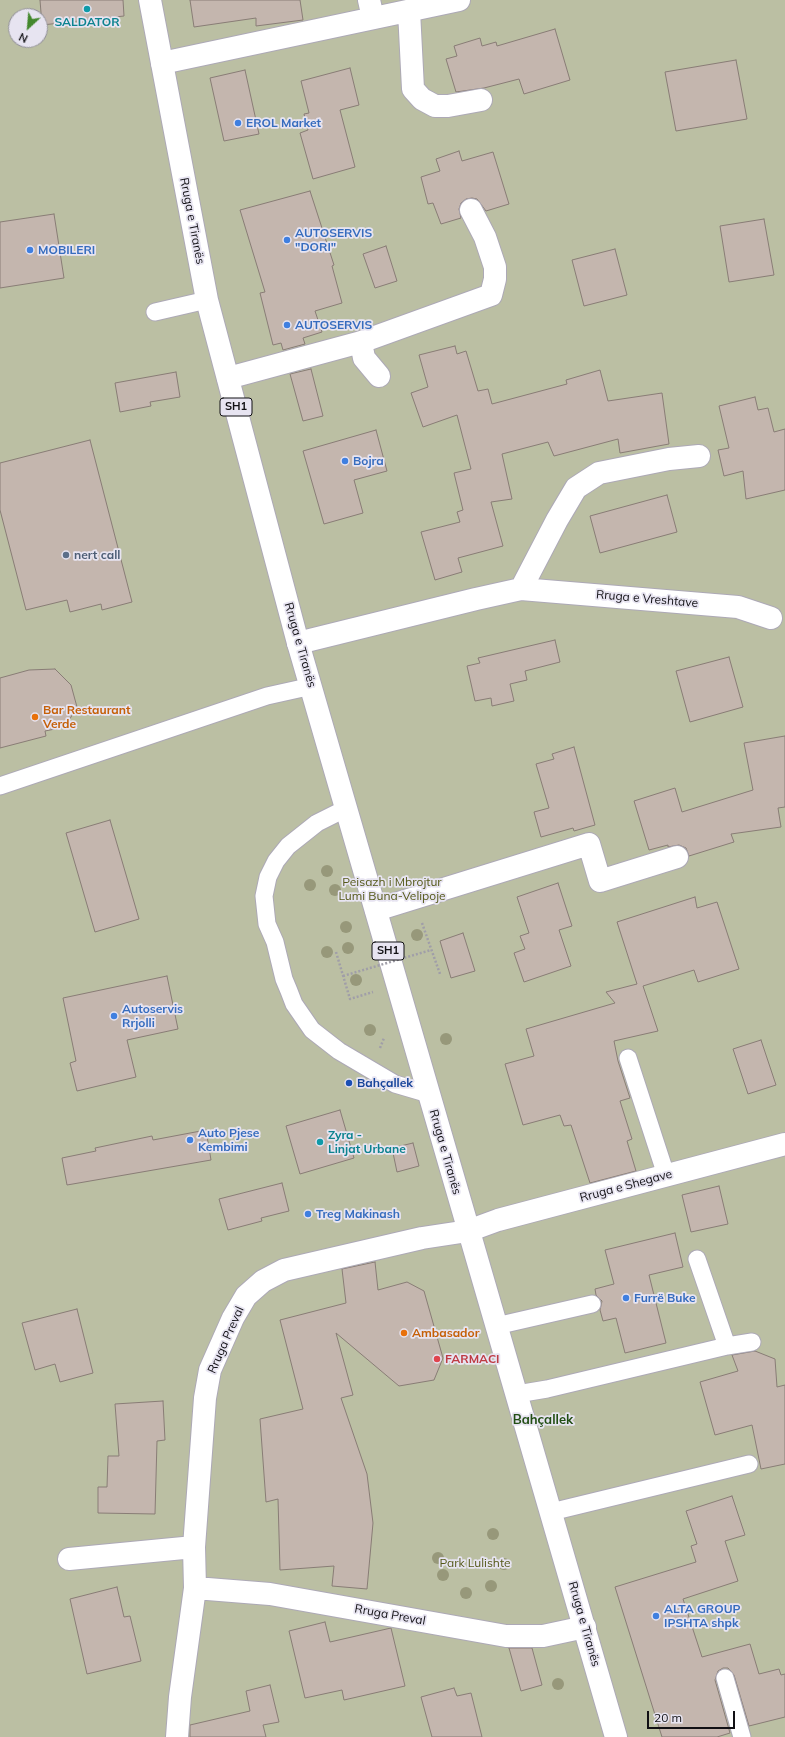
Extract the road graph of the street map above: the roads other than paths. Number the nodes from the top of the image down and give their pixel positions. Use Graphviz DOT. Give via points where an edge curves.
graph roads {
  1 [pos="150,0"];
  2 [pos="459,0"];
  3 [pos="371,9"];
  4 [pos="409,11"];
  5 [pos="162,63"];
  6 [pos="481,100"];
  7 [pos="471,210"];
  8 [pos="207,300"];
  9 [pos="155,312"];
  10 [pos="362,342"];
  11 [pos="380,376"];
  12 [pos="228,378"];
  13 [pos="699,456"];
  14 [pos="521,589"];
  15 [pos="771,618"];
  16 [pos="298,643"];
  17 [pos="312,686"];
  18 [pos="0,786"];
  19 [pos="347,808"];
  20 [pos="677,857"];
  21 [pos="376,910"];
  22 [pos="628,1058"];
  23 [pos="429,1094"];
  24 [pos="785,1144"];
  25 [pos="666,1175"];
  26 [pos="468,1231"];
  27 [pos="697,1259"];
  28 [pos="592,1304"];
  29 [pos="496,1326"];
  30 [pos="752,1342"];
  31 [pos="727,1346"];
  32 [pos="517,1394"];
  33 [pos="749,1464"];
  34 [pos="551,1512"];
  35 [pos="194,1547"];
  36 [pos="69,1559"];
  37 [pos="195,1588"];
  38 [pos="585,1626"];
  39 [pos="725,1678"];
  40 [pos="177,1737"];
  41 [pos="616,1737"];
  42 [pos="742,1737"];
  1 -- 5 [label="street, Rruga e Tiranës / SH1"];
  2 -- 4 [label="street"];
  3 -- 4 [label="street"];
  3 -- 5 [label="street"];
  4 -- 6 [label="street" via="413,89 422,99 435,106"];
  5 -- 8 [label="street, Rruga e Tiranës / SH1"];
  7 -- 10 [label="street" via="485,237 495,268 491,295"];
  8 -- 9 [label="lane"];
  8 -- 12 [label="street, Rruga e Tiranës / SH1"];
  10 -- 11 [label="street" via="364,358"];
  10 -- 12 [label="street"];
  12 -- 16 [label="street, Rruga e Tiranës / SH1"];
  13 -- 14 [label="street" via="669,459 599,473 576,488"];
  14 -- 15 [label="street, Rruga e Vreshtave" via="738,607"];
  14 -- 16 [label="street, Rruga e Vreshtave"];
  16 -- 17 [label="street, Rruga e Tiranës / SH1"];
  17 -- 18 [label="lane" via="267,696"];
  17 -- 19 [label="street, Rruga e Tiranës / SH1"];
  19 -- 21 [label="street, Rruga e Tiranës / SH1"];
  19 -- 23 [label="lane" via="317,823 288,846 276,861 268,877 264,896 267,924 294,1004 322,1038 395,1084"];
  20 -- 21 [label="street" via="600,881 589,844"];
  21 -- 23 [label="street, Rruga e Tiranës / SH1"];
  22 -- 25 [label="lane"];
  23 -- 26 [label="street, Rruga e Tiranës / SH1"];
  24 -- 25 [label="street, Rruga e Shegave"];
  25 -- 26 [label="street, Rruga e Shegave" via="498,1220"];
  26 -- 29 [label="street, Rruga e Tiranës / SH1"];
  26 -- 35 [label="street, Rruga Preval" via="422,1238 284,1270 262,1281 246,1296 233,1318 210,1370 205,1398"];
  27 -- 31 [label="lane"];
  28 -- 29 [label="lane"];
  29 -- 32 [label="street, Rruga e Tiranës / SH1"];
  30 -- 31 [label="lane"];
  31 -- 32 [label="lane"];
  32 -- 34 [label="street, Rruga e Tiranës / SH1"];
  33 -- 34 [label="lane"];
  34 -- 38 [label="street, Rruga e Tiranës / SH1"];
  35 -- 36 [label="street"];
  35 -- 37 [label="street, Rruga Preval"];
  37 -- 38 [label="street, Rruga Preval" via="270,1594 506,1636 543,1636"];
  37 -- 40 [label="street, Rruga Preval"];
  38 -- 41 [label="street, Rruga e Tiranës / SH1"];
  39 -- 42 [label="lane"];
}
